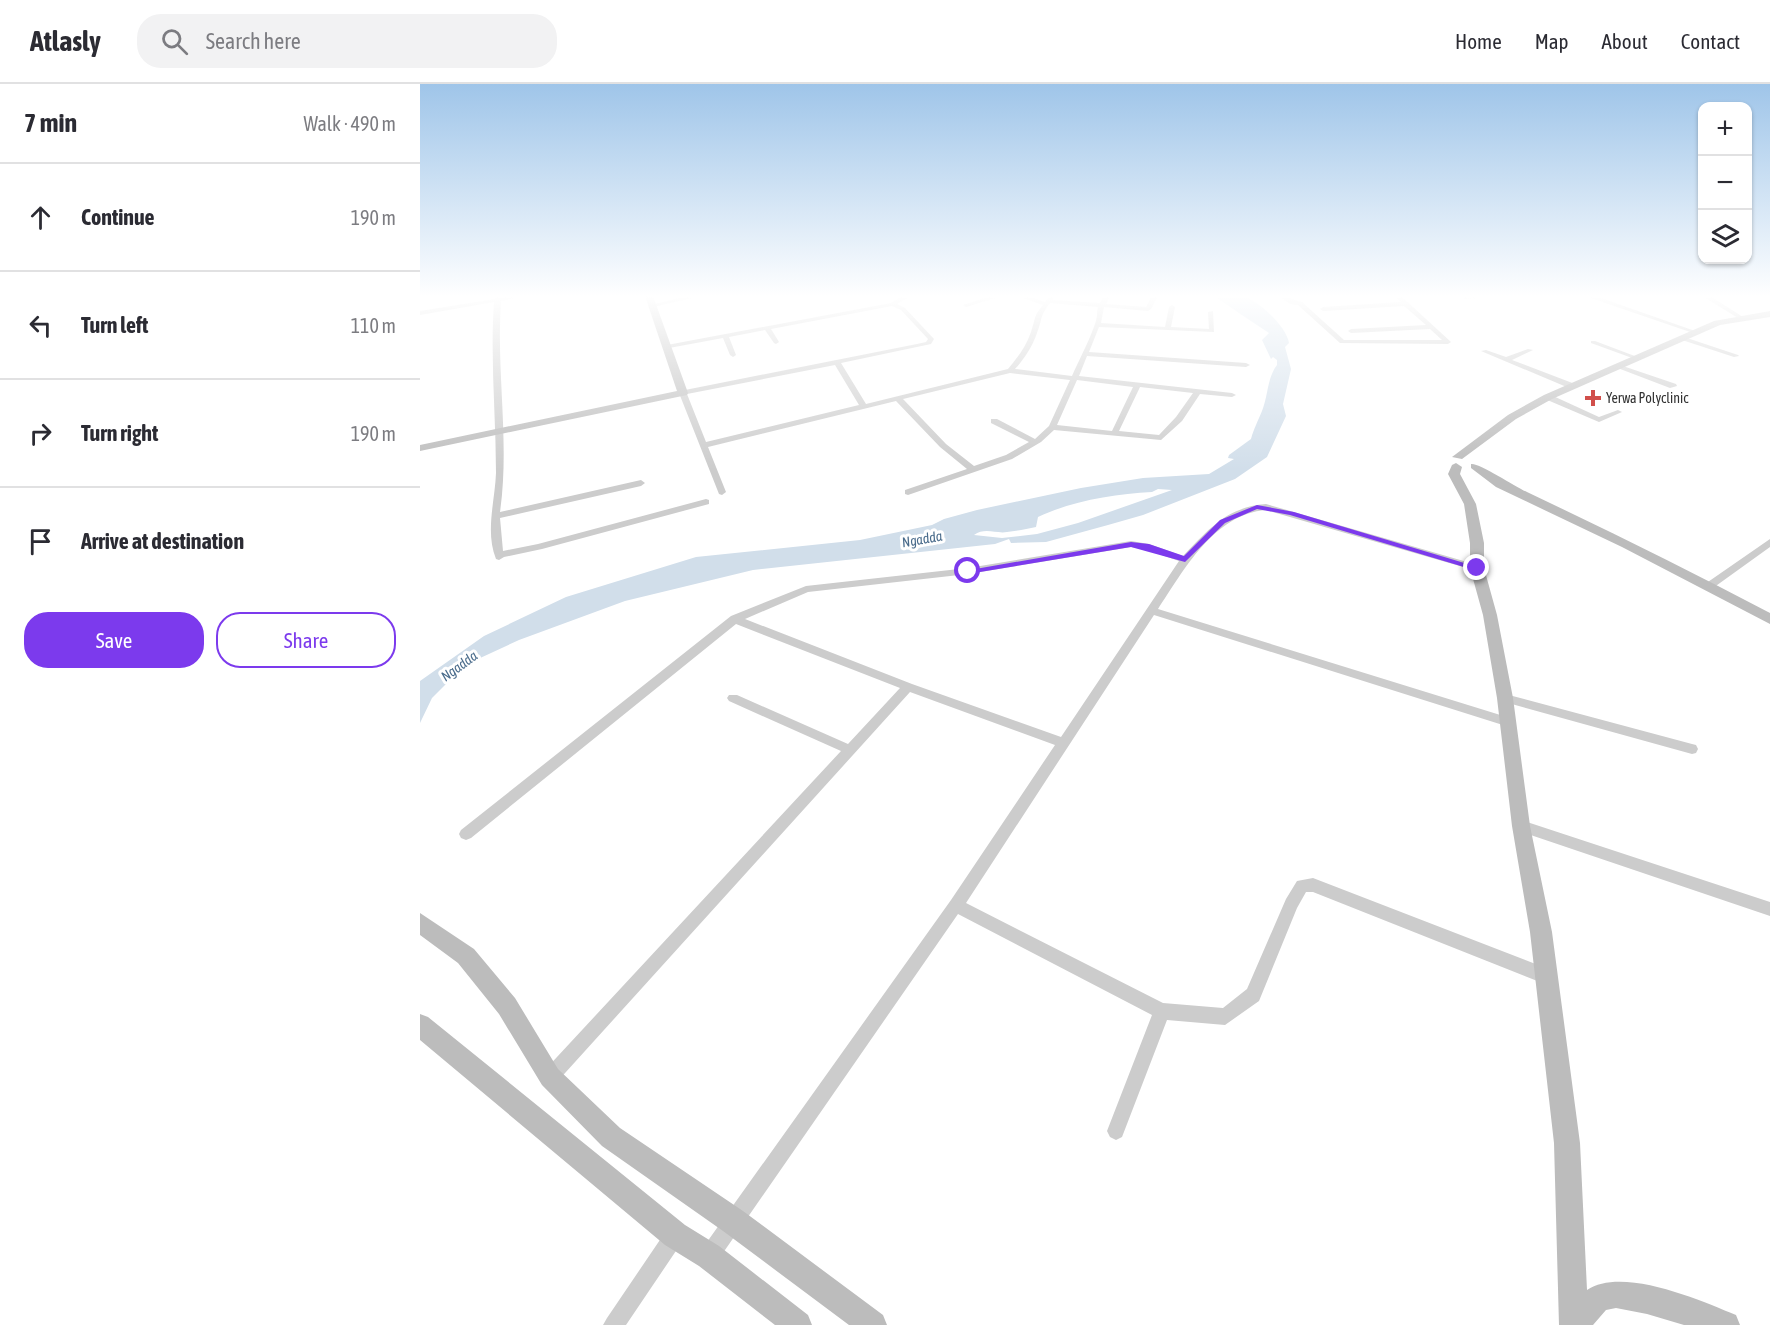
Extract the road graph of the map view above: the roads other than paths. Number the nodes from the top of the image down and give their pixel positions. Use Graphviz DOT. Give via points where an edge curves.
graph roads {
  1 [pos="496,354"];
  2 [pos="671,354"];
  3 [pos="876,354"];
  4 [pos="1024,354"];
  5 [pos="1085,354"];
  6 [pos="1491,354"];
  7 [pos="1521,354"];
  8 [pos="1626,354"];
  9 [pos="1646,354"];
  10 [pos="1730,354"];
  11 [pos="1736,356"];
  12 [pos="1637,358"];
  13 [pos="1506,360"];
  14 [pos="837,362"];
  15 [pos="1246,365"];
  16 [pos="1617,366"];
  17 [pos="1010,372"];
  18 [pos="1073,380"];
  19 [pos="1137,386"];
  20 [pos="1572,386"];
  21 [pos="1673,386"];
  22 [pos="1197,392"];
  23 [pos="683,393"];
  24 [pos="1232,395"];
  25 [pos="898,398"];
  26 [pos="1548,398"];
  27 [pos="864,407"];
  28 [pos="1618,412"];
  29 [pos="994,421"];
  30 [pos="1052,427"];
  31 [pos="499,433"];
  32 [pos="1114,434"];
  33 [pos="1136,437"];
  34 [pos="1035,442"];
  35 [pos="705,445"];
  36 [pos="1133,447"];
  37 [pos="420,448"];
  38 [pos="1467,465"];
  39 [pos="974,470"];
  40 [pos="641,483"];
  41 [pos="1512,490"];
  42 [pos="722,492"];
  43 [pos="908,492"];
  44 [pos="1475,494"];
  45 [pos="706,502"];
  46 [pos="495,516"];
  47 [pos="1770,542"];
  48 [pos="1185,560"];
  49 [pos="1477,568"];
  50 [pos="1709,586"];
  51 [pos="1150,610"];
  52 [pos="735,619"];
  53 [pos="1770,619"];
  54 [pos="908,687"];
  55 [pos="733,698"];
  56 [pos="1506,698"];
  57 [pos="1506,721"];
  58 [pos="1063,743"];
  59 [pos="1692,749"];
  60 [pos="850,750"];
  61 [pos="1521,826"];
  62 [pos="466,834"];
  63 [pos="956,905"];
  64 [pos="1770,909"];
  65 [pos="420,923"];
  66 [pos="1545,976"];
  67 [pos="1162,1011"];
  68 [pos="420,1025"];
  69 [pos="550,1077"];
  70 [pos="1116,1131"];
  71 [pos="733,1221"];
  72 [pos="675,1235"];
  73 [pos="709,1257"];
  74 [pos="614,1325"];
  75 [pos="798,1325"];
  76 [pos="873,1325"];
  77 [pos="1575,1325"];
  78 [pos="1726,1325"];
  1 -- 31 [label="street"];
  2 -- 23 [label="street"];
  3 -- 14 [label="street"];
  4 -- 17 [label="street"];
  5 -- 15 [label="street"];
  5 -- 18 [label="street"];
  6 -- 13 [label="street"];
  7 -- 13 [label="street"];
  8 -- 12 [label="street"];
  9 -- 12 [label="street"];
  10 -- 11 [label="street"];
  12 -- 16 [label="street"];
  13 -- 20 [label="street"];
  14 -- 23 [label="street"];
  14 -- 27 [label="street"];
  16 -- 20 [label="street"];
  16 -- 21 [label="street"];
  17 -- 18 [label="street"];
  17 -- 25 [label="street"];
  18 -- 19 [label="street"];
  18 -- 30 [label="street"];
  19 -- 22 [label="street"];
  19 -- 32 [label="street"];
  20 -- 26 [label="street"];
  22 -- 24 [label="street"];
  22 -- 33 [label="street" via="1161,438"];
  23 -- 31 [label="street"];
  23 -- 35 [label="street"];
  25 -- 27 [label="street"];
  25 -- 39 [label="street" via="924,428"];
  26 -- 28 [label="street" via="1601,420"];
  26 -- 38 [label="street" via="1480,440"];
  27 -- 35 [label="street"];
  29 -- 34 [label="street"];
  30 -- 32 [label="street"];
  30 -- 34 [label="street"];
  31 -- 37 [label="street"];
  31 -- 46 [label="street" via="500,483"];
  32 -- 33 [label="street"];
  33 -- 36 [label="street"];
  34 -- 39 [label="street"];
  35 -- 42 [label="street"];
  38 -- 41 [label="street" via="1474,476"];
  38 -- 44 [label="street"];
  39 -- 43 [label="street"];
  40 -- 46 [label="street"];
  41 -- 44 [label="street"];
  41 -- 50 [label="street"];
  44 -- 49 [label="street"];
  45 -- 46 [label="street" via="499,556"];
  47 -- 50 [label="street"];
  48 -- 49 [label="street" via="1222,522 1257,507 1292,513"];
  48 -- 51 [label="street"];
  48 -- 52 [label="street" via="1146,546 1117,546 968,571 806,589"];
  49 -- 56 [label="street"];
  50 -- 53 [label="street"];
  51 -- 57 [label="street"];
  51 -- 58 [label="street"];
  52 -- 54 [label="street"];
  52 -- 62 [label="street"];
  54 -- 58 [label="street"];
  54 -- 60 [label="street"];
  55 -- 60 [label="street"];
  56 -- 57 [label="street"];
  56 -- 59 [label="street"];
  57 -- 61 [label="street"];
  58 -- 63 [label="street"];
  60 -- 69 [label="street"];
  61 -- 64 [label="street"];
  61 -- 66 [label="street" via="1541,932"];
  63 -- 67 [label="street"];
  63 -- 71 [label="street"];
  65 -- 69 [label="street" via="466,956 507,1006"];
  66 -- 67 [label="street" via="1313,885 1302,886 1290,904 1253,996 1225,1017"];
  66 -- 77 [label="street" via="1566,1143"];
  67 -- 70 [label="street"];
  68 -- 72 [label="street"];
  69 -- 71 [label="street" via="611,1137"];
  71 -- 73 [label="street"];
  71 -- 76 [label="street"];
  72 -- 73 [label="street"];
  72 -- 74 [label="street"];
  73 -- 75 [label="street"];
  77 -- 78 [label="street" via="1603,1296 1617,1294"];
}
